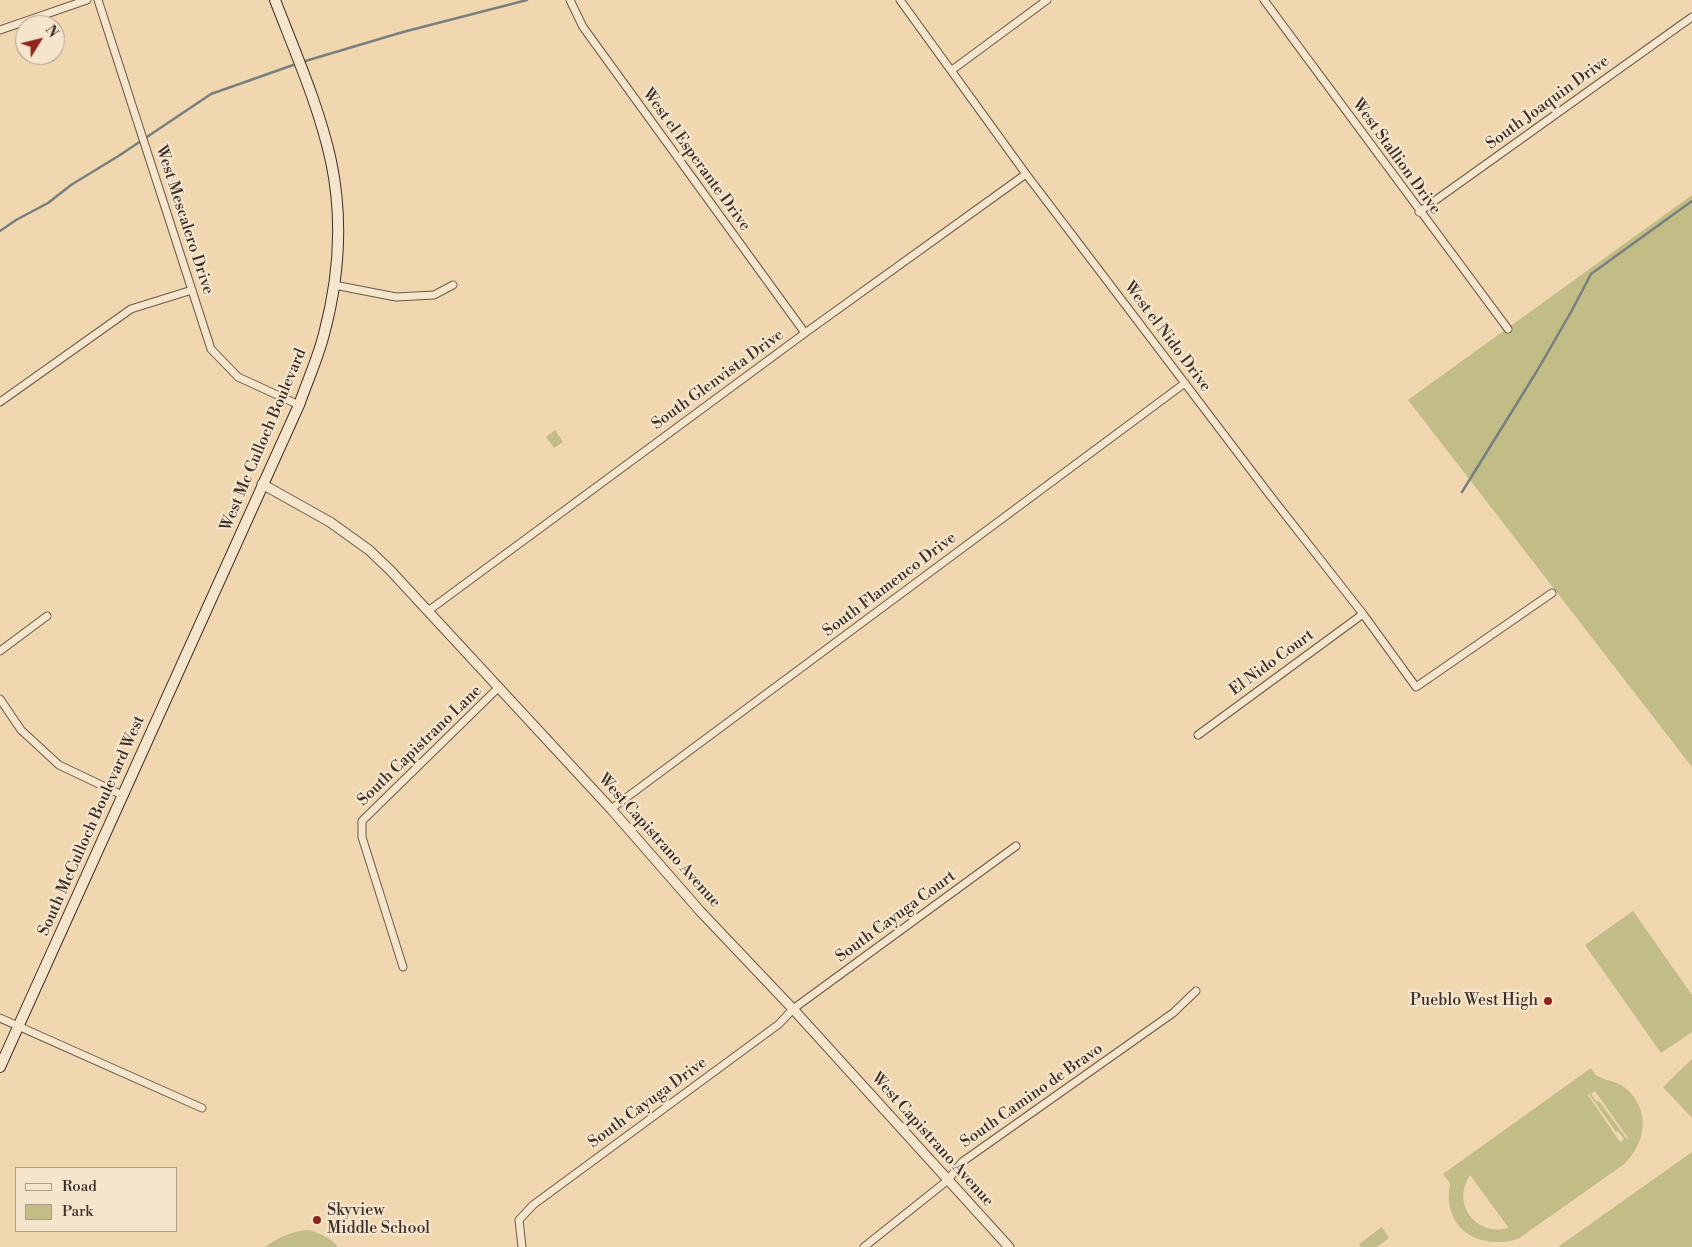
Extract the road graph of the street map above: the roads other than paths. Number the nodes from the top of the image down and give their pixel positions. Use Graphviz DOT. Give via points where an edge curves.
graph roads {
  1 [pos="87,0"];
  2 [pos="98,0"];
  3 [pos="275,0"];
  4 [pos="570,0"];
  5 [pos="900,0"];
  6 [pos="1047,0"];
  7 [pos="1264,0"];
  8 [pos="1692,17"];
  9 [pos="0,30"];
  10 [pos="952,70"];
  11 [pos="1026,174"];
  12 [pos="1419,212"];
  13 [pos="334,285"];
  14 [pos="453,285"];
  15 [pos="192,290"];
  16 [pos="1508,329"];
  17 [pos="805,333"];
  18 [pos="1185,383"];
  19 [pos="0,402"];
  20 [pos="298,406"];
  21 [pos="262,484"];
  22 [pos="1552,592"];
  23 [pos="210,598"];
  24 [pos="428,611"];
  25 [pos="1363,614"];
  26 [pos="47,616"];
  27 [pos="0,651"];
  28 [pos="498,688"];
  29 [pos="0,699"];
  30 [pos="1198,735"];
  31 [pos="122,795"];
  32 [pos="611,809"];
  33 [pos="1016,846"];
  34 [pos="403,967"];
  35 [pos="1196,991"];
  36 [pos="793,1009"];
  37 [pos="0,1018"];
  38 [pos="18,1026"];
  39 [pos="0,1067"];
  40 [pos="202,1108"];
  41 [pos="948,1180"];
  42 [pos="522,1247"];
  43 [pos="864,1247"];
  44 [pos="1009,1247"];
  1 -- 9 [label="street"];
  2 -- 15 [label="street, West Mescalero Drive"];
  3 -- 13 [label="main road, West Mc Culloch Boulevard" via="320,120 331,162 338,223"];
  4 -- 17 [label="street, West el Esperante Drive" via="583,27"];
  5 -- 10 [label="street, West el Nido Drive"];
  6 -- 10 [label="street"];
  7 -- 12 [label="street, West Stallion Drive"];
  8 -- 12 [label="street, South Joaquin Drive"];
  10 -- 11 [label="street, West el Nido Drive"];
  11 -- 17 [label="street, South Glenvista Drive"];
  11 -- 18 [label="street, West el Nido Drive"];
  12 -- 16 [label="street, West Stallion Drive"];
  13 -- 14 [label="street" via="396,297 434,296"];
  13 -- 20 [label="main road, West Mc Culloch Boulevard" via="324,336"];
  15 -- 19 [label="street" via="131,309"];
  15 -- 20 [label="street, West Mescalero Drive" via="211,349 238,377"];
  17 -- 24 [label="street, South Glenvista Drive"];
  18 -- 25 [label="street, West el Nido Drive"];
  18 -- 32 [label="street, South Flamenco Drive"];
  20 -- 21 [label="main road, West Mc Culloch Boulevard"];
  21 -- 23 [label="main road, West Mc Culloch Boulevard"];
  21 -- 24 [label="street, West Capistrano Avenue" via="352,537 390,570"];
  22 -- 25 [label="street, West el Nido Drive" via="1416,687"];
  23 -- 31 [label="main road, South McCulloch Boulevard West"];
  24 -- 28 [label="street, West Capistrano Avenue"];
  25 -- 30 [label="street, El Nido Court"];
  26 -- 27 [label="street"];
  28 -- 32 [label="street, West Capistrano Avenue"];
  28 -- 34 [label="street, South Capistrano Lane" via="362,821 362,838"];
  29 -- 31 [label="street" via="21,730 59,765"];
  31 -- 38 [label="main road, South McCulloch Boulevard West"];
  32 -- 36 [label="street, West Capistrano Avenue" via="700,911"];
  33 -- 36 [label="street, South Cayuga Court"];
  35 -- 41 [label="street, South Camino de Bravo" via="1173,1013 962,1162"];
  36 -- 41 [label="street, West Capistrano Avenue"];
  36 -- 42 [label="street, South Cayuga Drive" via="780,1024 533,1205 519,1220"];
  37 -- 38 [label="street"];
  38 -- 39 [label="main road, South McCulloch Boulevard West"];
  38 -- 40 [label="street"];
  41 -- 43 [label="street, South Camino de Bravo"];
  41 -- 44 [label="street, West Capistrano Avenue"];
}
